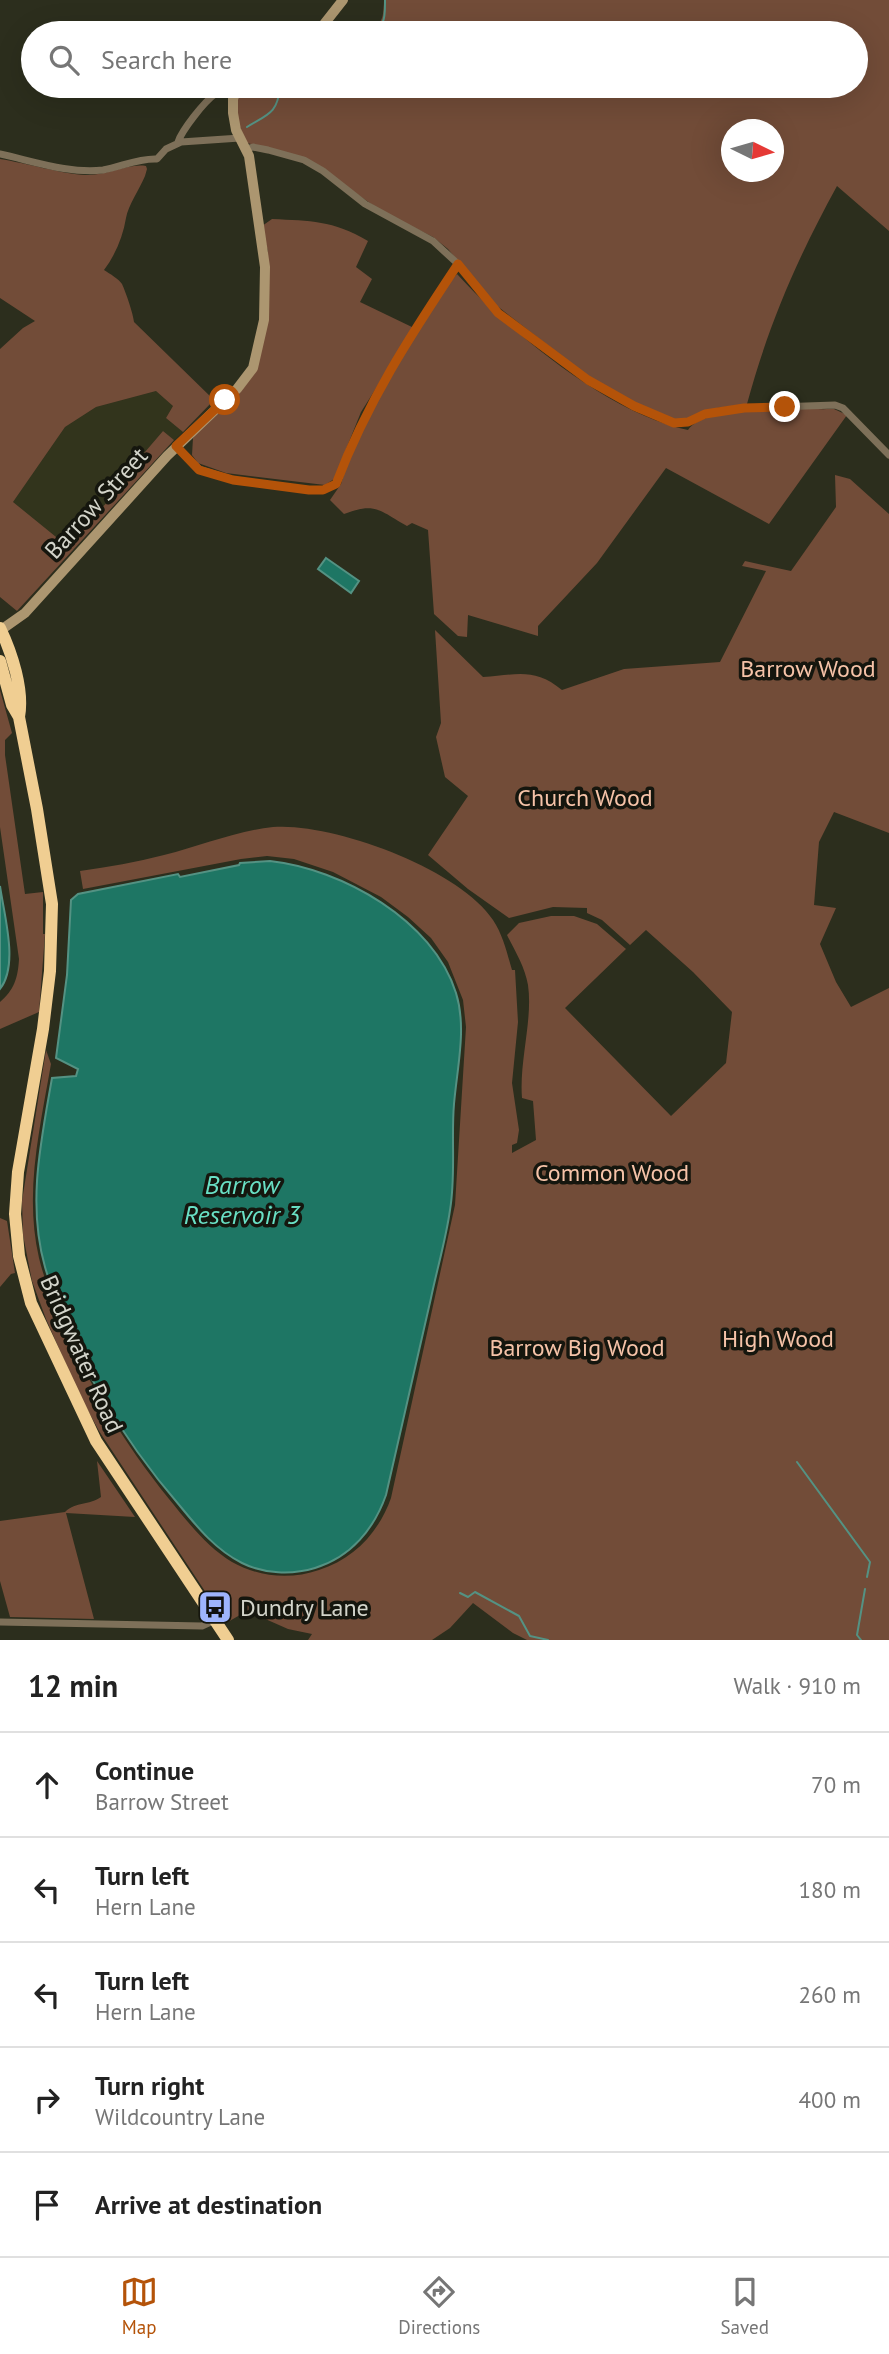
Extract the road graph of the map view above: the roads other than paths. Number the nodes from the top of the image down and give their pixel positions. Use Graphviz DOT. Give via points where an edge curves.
graph roads {
  1 [pos="343,0"];
  2 [pos="326,21"];
  3 [pos="212,98"];
  4 [pos="234,98"];
  5 [pos="240,138"];
  6 [pos="178,142"];
  7 [pos="246,149"];
  8 [pos="0,154"];
  9 [pos="458,264"];
  10 [pos="176,446"];
  11 [pos="889,455"];
  12 [pos="0,630"];
  13 [pos="0,661"];
  14 [pos="19,717"];
  15 [pos="215,1620"];
  16 [pos="0,1622"];
  17 [pos="228,1640"];
  1 -- 2 [label="main road"];
  3 -- 6 [label="street"];
  4 -- 5 [label="main road, Barrow Street"];
  5 -- 6 [label="street"];
  5 -- 7 [label="main road, Barrow Street"];
  6 -- 8 [label="street" via="157,159 96,170 74,170"];
  7 -- 9 [label="street" via="268,150 323,170 365,204 433,242"];
  7 -- 10 [label="main road, Barrow Street" via="264,253 260,345 248,376"];
  9 -- 10 [label="street" via="381,385 336,484 309,490 233,480 199,470"];
  9 -- 11 [label="street" via="498,313 588,380 644,410 674,423 744,408 835,405"];
  10 -- 12 [label="main road, Barrow Street" via="25,613"];
  12 -- 14 [label="highway, Bridgwater Road" via="14,667"];
  13 -- 14 [label="highway, Bridgwater Road"];
  14 -- 15 [label="highway, Bridgwater Road" via="52,904 49,982 18,1172 19,1255 31,1303 96,1441"];
  15 -- 16 [label="street" via="202,1626"];
  15 -- 17 [label="highway, Bridgwater Road"];
}
